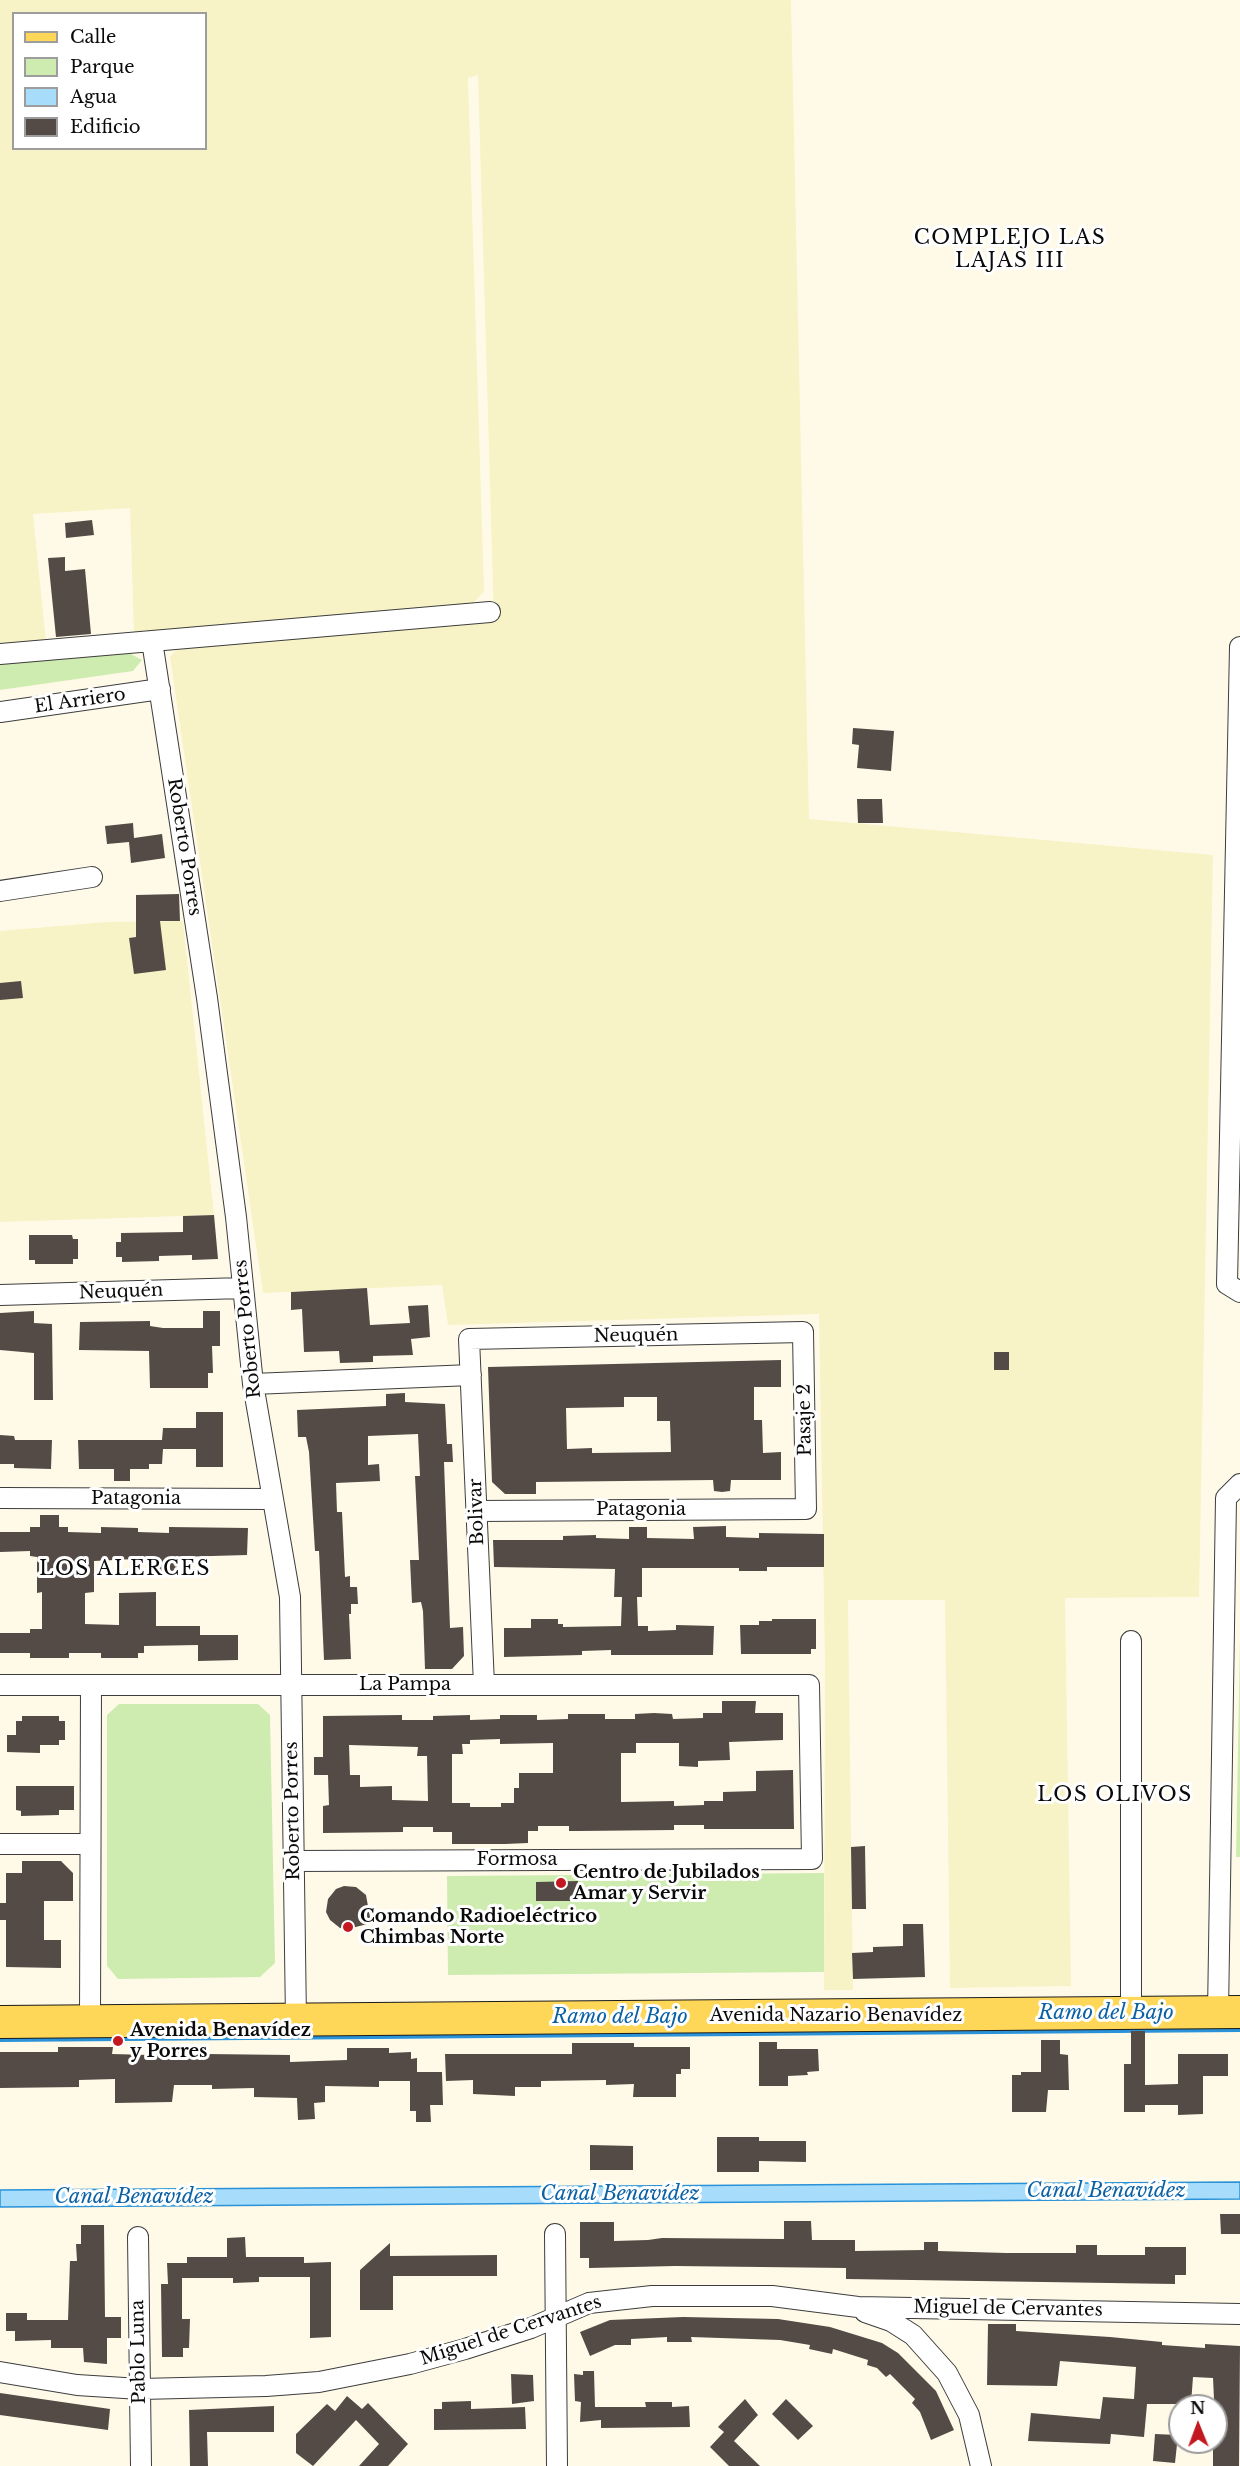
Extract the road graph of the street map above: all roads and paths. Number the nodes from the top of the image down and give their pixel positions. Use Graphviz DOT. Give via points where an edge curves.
graph roads {
  1 [pos="489,612"];
  2 [pos="152,641"];
  3 [pos="1240,647"];
  4 [pos="0,654"];
  5 [pos="160,689"];
  6 [pos="0,712"];
  7 [pos="92,877"];
  8 [pos="0,891"];
  9 [pos="1237,908"];
  10 [pos="243,1288"];
  11 [pos="1240,1292"];
  12 [pos="0,1295"];
  13 [pos="803,1332"];
  14 [pos="469,1340"];
  15 [pos="471,1375"];
  16 [pos="253,1384"];
  17 [pos="1240,1484"];
  18 [pos="0,1498"];
  19 [pos="273,1499"];
  20 [pos="806,1509"];
  21 [pos="477,1511"];
  22 [pos="1131,1641"];
  23 [pos="0,1685"];
  24 [pos="91,1685"];
  25 [pos="291,1685"];
  26 [pos="484,1685"];
  27 [pos="0,1844"];
  28 [pos="90,1844"];
  29 [pos="812,1859"];
  30 [pos="294,1861"];
  31 [pos="1131,2013"];
  32 [pos="1229,2013"];
  33 [pos="296,2020"];
  34 [pos="90,2021"];
  35 [pos="0,2022"];
  36 [pos="555,2234"];
  37 [pos="138,2237"];
  38 [pos="839,2306"];
  39 [pos="1240,2314"];
  40 [pos="556,2317"];
  41 [pos="0,2372"];
  42 [pos="140,2389"];
  43 [pos="141,2466"];
  44 [pos="557,2466"];
  45 [pos="981,2466"];
  1 -- 2 [label="street"];
  2 -- 4 [label="street"];
  2 -- 5 [label="street, Roberto Porres"];
  3 -- 9 [label="street"];
  5 -- 6 [label="street, El Arriero"];
  5 -- 10 [label="street, Roberto Porres" via="207,998"];
  7 -- 8 [label="street"];
  9 -- 11 [label="street" via="1227,1284"];
  10 -- 12 [label="street, Neuquén"];
  10 -- 16 [label="street, Roberto Porres"];
  13 -- 14 [label="street, Neuquén"];
  13 -- 20 [label="street, Pasaje 2"];
  14 -- 15 [label="street, Bolivar"];
  15 -- 16 [label="street"];
  15 -- 21 [label="street, Bolivar"];
  16 -- 19 [label="street, Roberto Porres"];
  17 -- 32 [label="street" via="1226,1498"];
  18 -- 19 [label="street, Patagonia"];
  19 -- 25 [label="street, Roberto Porres" via="290,1598"];
  20 -- 21 [label="street, Patagonia"];
  21 -- 26 [label="street, Bolivar"];
  22 -- 31 [label="street"];
  23 -- 24 [label="street, La Pampa"];
  24 -- 25 [label="street, La Pampa"];
  24 -- 28 [label="street"];
  25 -- 26 [label="street, La Pampa"];
  25 -- 30 [label="street, Roberto Porres"];
  26 -- 29 [label="street, La Pampa" via="809,1685"];
  27 -- 28 [label="street"];
  28 -- 34 [label="street"];
  29 -- 30 [label="street, Formosa"];
  30 -- 33 [label="street, Roberto Porres"];
  31 -- 32 [label="main road, Avenida Nazario Benavídez"];
  31 -- 33 [label="main road, Avenida Nazario Benavídez"];
  33 -- 34 [label="main road, Avenida Nazario Benavídez"];
  34 -- 35 [label="main road, Avenida Nazario Benavídez"];
  36 -- 40 [label="street"];
  37 -- 42 [label="street, Pablo Luna"];
  38 -- 39 [label="street, Miguel de Cervantes"];
  38 -- 40 [label="street, Miguel de Cervantes" via="772,2296 652,2296 589,2302"];
  38 -- 45 [label="street" via="891,2321 925,2348 961,2396 975,2433"];
  40 -- 42 [label="street, Miguel de Cervantes" via="432,2358 320,2382"];
  40 -- 44 [label="street"];
  41 -- 42 [label="street, Miguel de Cervantes" via="77,2385"];
  42 -- 43 [label="street, Pablo Luna"];
}
